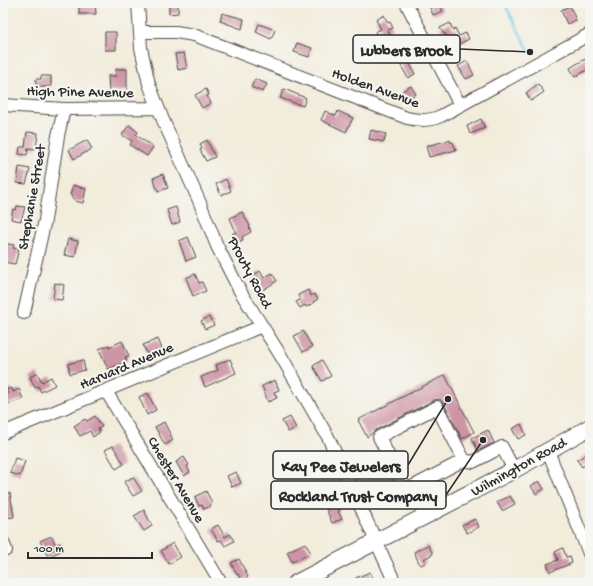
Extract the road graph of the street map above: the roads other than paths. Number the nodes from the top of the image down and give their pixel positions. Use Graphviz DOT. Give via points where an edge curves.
graph roads {
  1 [pos="138,3"];
  2 [pos="406,3"];
  3 [pos="140,32"];
  4 [pos="590,34"];
  5 [pos="3,105"];
  6 [pos="460,105"];
  7 [pos="158,108"];
  8 [pos="64,109"];
  9 [pos="24,313"];
  10 [pos="262,326"];
  11 [pos="106,391"];
  12 [pos="590,427"];
  13 [pos="3,434"];
  14 [pos="548,451"];
  15 [pos="464,460"];
  16 [pos="514,470"];
  17 [pos="377,541"];
  18 [pos="590,556"];
  19 [pos="221,583"];
  20 [pos="296,583"];
  21 [pos="396,583"];
  1 -- 3 [label="street, Prouty Road"];
  2 -- 6 [label="street"];
  3 -- 6 [label="street, Holden Avenue" via="194,35 412,119 433,119"];
  3 -- 7 [label="street, Prouty Road" via="144,63"];
  4 -- 6 [label="street, Holden Avenue"];
  5 -- 8 [label="street, High Pine Avenue"];
  7 -- 8 [label="street, High Pine Avenue"];
  7 -- 10 [label="street, Prouty Road" via="224,262"];
  8 -- 9 [label="street, Stephanie Street" via="45,220"];
  10 -- 11 [label="street, Harvard Avenue"];
  10 -- 17 [label="street, Prouty Road" via="328,437"];
  11 -- 13 [label="street, Harvard Avenue"];
  11 -- 19 [label="street, Chester Avenue"];
  12 -- 14 [label="main road, Wilmington Road"];
  14 -- 16 [label="main road, Wilmington Road"];
  14 -- 18 [label="street"];
  15 -- 15 [label="street" via="406,490 379,438 437,407"];
  15 -- 16 [label="street" via="473,462 502,446"];
  16 -- 17 [label="main road, Wilmington Road"];
  17 -- 20 [label="main road, Wilmington Road"];
  17 -- 21 [label="street, Prouty Road"];
}
